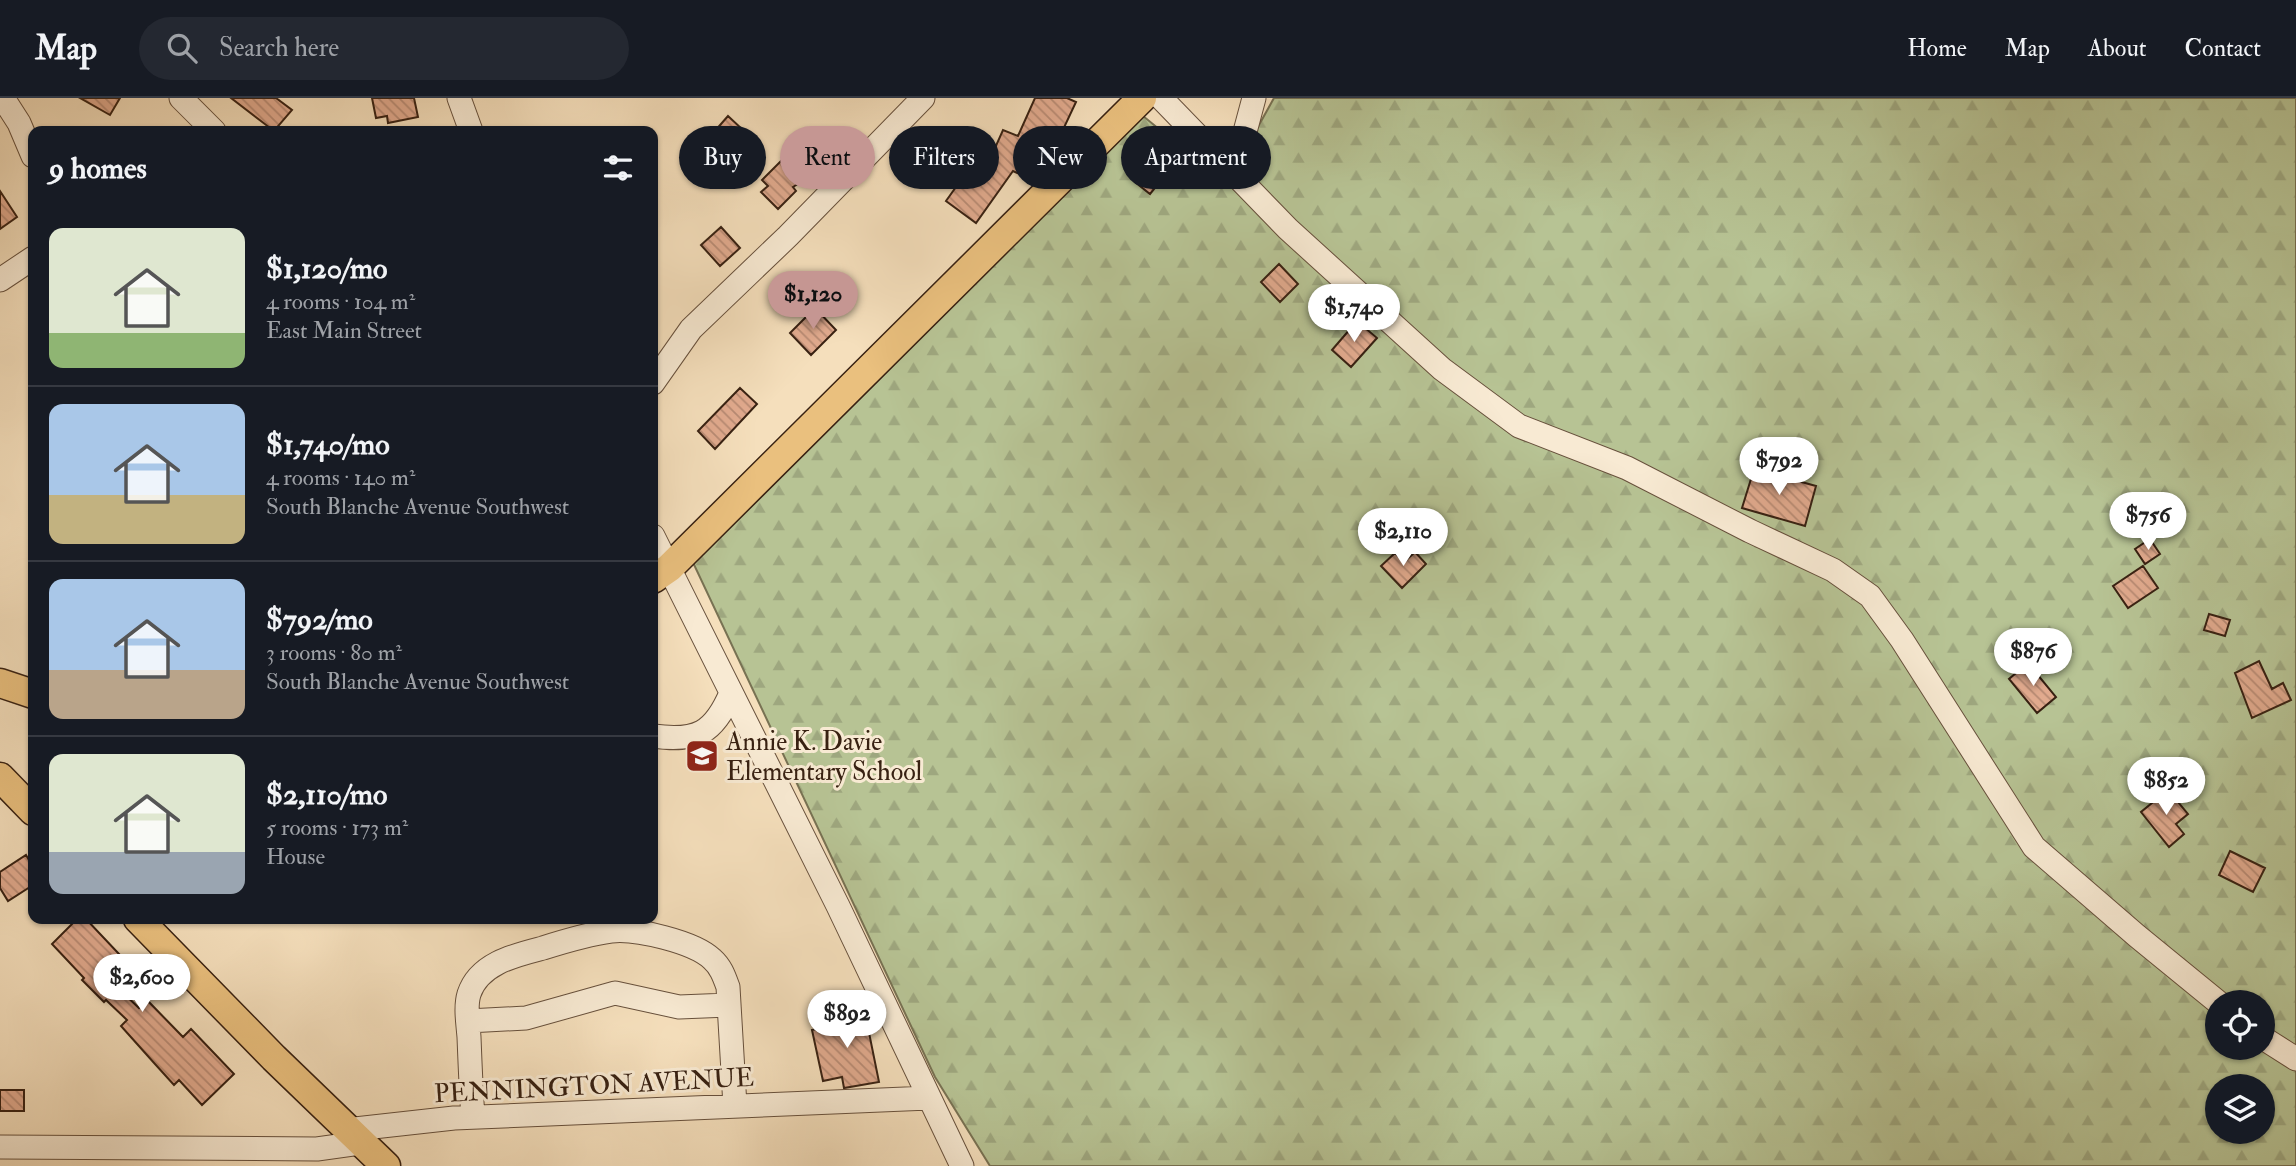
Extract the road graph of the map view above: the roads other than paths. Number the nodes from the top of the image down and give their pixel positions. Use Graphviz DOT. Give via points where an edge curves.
graph roads {
  1 [pos="3,98"];
  2 [pos="181,98"];
  3 [pos="459,98"];
  4 [pos="923,98"];
  5 [pos="1141,98"];
  6 [pos="1161,98"];
  7 [pos="1254,98"];
  8 [pos="209,126"];
  9 [pos="469,126"];
  10 [pos="1189,126"];
  11 [pos="1247,126"];
  12 [pos="28,144"];
  13 [pos="1251,189"];
  14 [pos="28,260"];
  15 [pos="3,272"];
  16 [pos="658,376"];
  17 [pos="661,573"];
  18 [pos="0,683"];
  19 [pos="28,692"];
  20 [pos="731,693"];
  21 [pos="658,736"];
  22 [pos="0,777"];
  23 [pos="28,806"];
  24 [pos="143,924"];
  25 [pos="2205,992"];
  26 [pos="729,1005"];
  27 [pos="468,1021"];
  28 [pos="2275,1046"];
  29 [pos="2296,1059"];
  30 [pos="929,1098"];
  31 [pos="735,1106"];
  32 [pos="473,1117"];
  33 [pos="353,1136"];
  34 [pos="0,1147"];
  35 [pos="386,1166"];
  36 [pos="962,1166"];
  1 -- 12 [label="street"];
  2 -- 8 [label="street"];
  3 -- 9 [label="street"];
  4 -- 16 [label="street" via="691,329"];
  5 -- 17 [label="main road"];
  6 -- 10 [label="street"];
  7 -- 11 [label="street"];
  13 -- 25 [label="street" via="1288,229 1442,369 1519,426 1628,468 1833,570 1870,596 2034,847"];
  14 -- 15 [label="street"];
  17 -- 20 [label="street"];
  18 -- 19 [label="main road"];
  20 -- 21 [label="street" via="721,716 704,732"];
  20 -- 30 [label="street"];
  22 -- 23 [label="main road"];
  24 -- 33 [label="main road"];
  26 -- 27 [label="street" via="679,1007 615,993 526,1018"];
  26 -- 27 [label="street" via="723,972 711,958 662,937 614,930 510,957 490,967 469,993"];
  26 -- 31 [label="street"];
  27 -- 32 [label="street"];
  28 -- 29 [label="street"];
  30 -- 31 [label="street, PENNINGTON AVENUE"];
  30 -- 36 [label="street"];
  31 -- 32 [label="street, PENNINGTON AVENUE"];
  32 -- 33 [label="street, PENNINGTON AVENUE"];
  33 -- 34 [label="street, PENNINGTON AVENUE" via="317,1149"];
  33 -- 35 [label="main road"];
}
